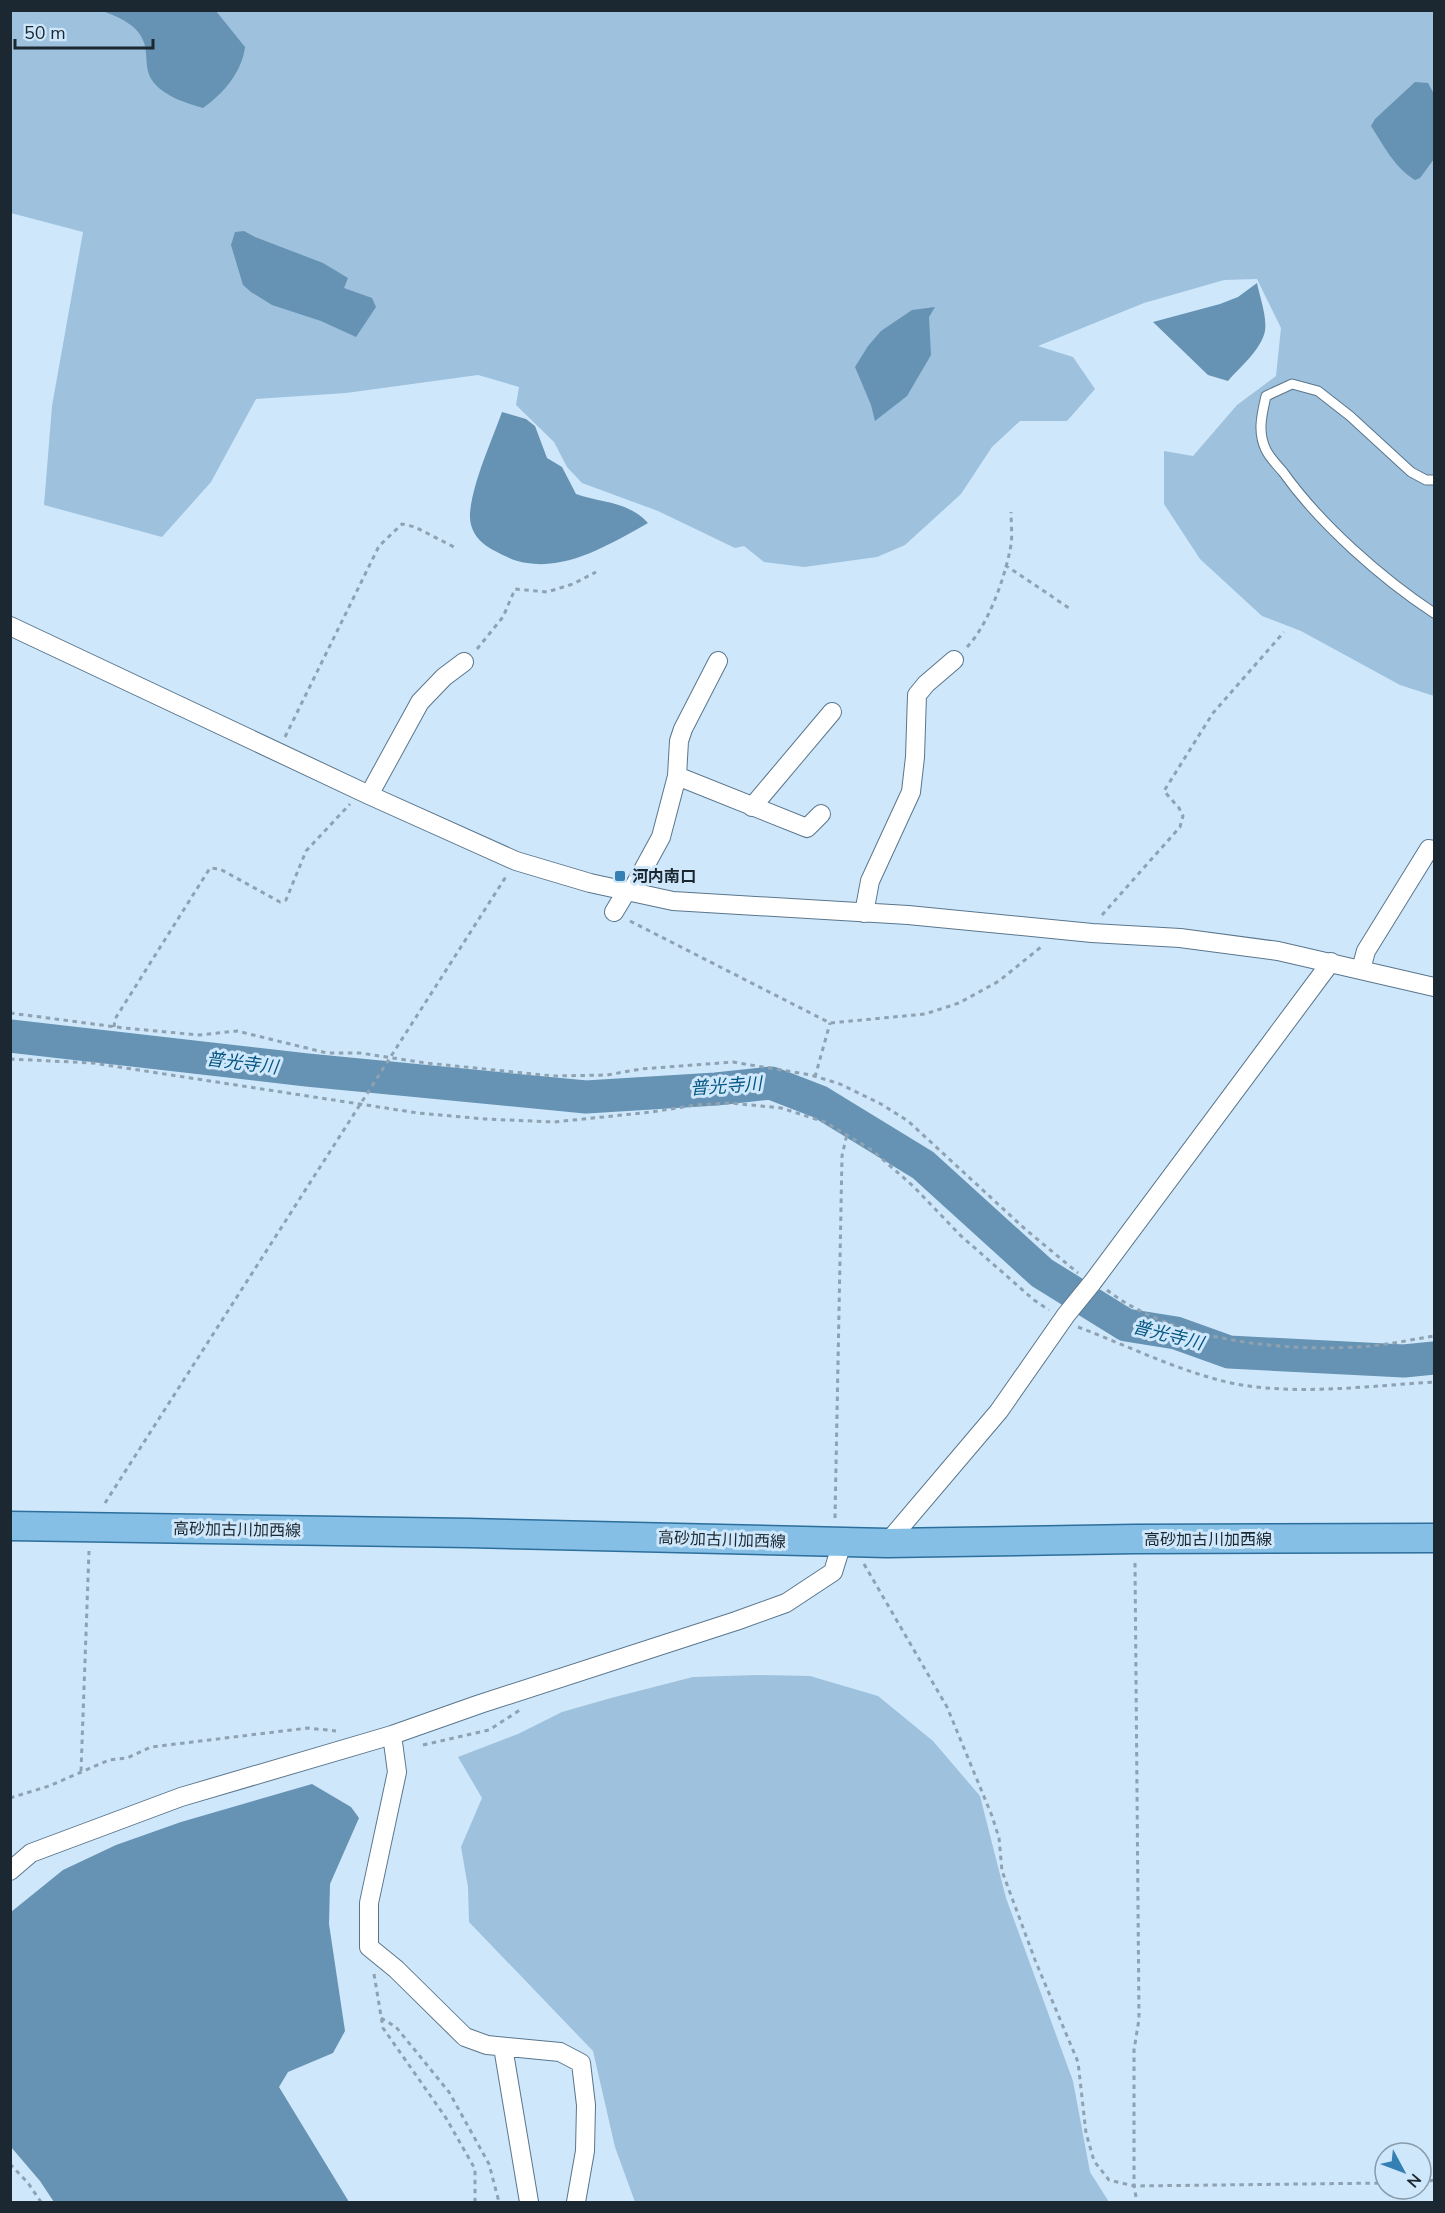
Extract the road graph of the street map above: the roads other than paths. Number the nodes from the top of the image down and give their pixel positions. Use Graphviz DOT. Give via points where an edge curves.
graph roads {
  1 [pos="1434,480"];
  2 [pos="1434,613"];
  3 [pos="10,626"];
  4 [pos="954,660"];
  5 [pos="718,661"];
  6 [pos="464,662"];
  7 [pos="832,712"];
  8 [pos="677,776"];
  9 [pos="364,793"];
  10 [pos="753,807"];
  11 [pos="821,814"];
  12 [pos="1434,849"];
  13 [pos="628,891"];
  14 [pos="614,912"];
  15 [pos="864,913"];
  16 [pos="1331,962"];
  17 [pos="1361,969"];
  18 [pos="1434,987"];
  19 [pos="10,1526"];
  20 [pos="1434,1538"];
  21 [pos="856,1543"];
  22 [pos="393,1743"];
  23 [pos="10,1870"];
  24 [pos="503,2047"];
  25 [pos="529,2202"];
  26 [pos="576,2202"];
  1 -- 2 [label="lane" via="1411,472 1318,391 1292,384 1266,396 1260,422 1266,450 1293,487 1348,545"];
  3 -- 9 [label="street"];
  4 -- 15 [label="street" via="917,695 911,792 870,881"];
  5 -- 8 [label="street" via="681,735"];
  6 -- 9 [label="street" via="444,676 420,702"];
  7 -- 10 [label="street"];
  8 -- 10 [label="street"];
  8 -- 13 [label="street" via="661,837"];
  9 -- 13 [label="street" via="516,861"];
  10 -- 11 [label="street" via="807,828"];
  12 -- 17 [label="street" via="1429,849 1366,951"];
  13 -- 14 [label="street"];
  13 -- 15 [label="street" via="673,902"];
  15 -- 16 [label="street" via="1180,938"];
  16 -- 17 [label="street"];
  16 -- 21 [label="street" via="1064,1317 999,1411"];
  17 -- 18 [label="street"];
  19 -- 21 [label="main road, 高砂加古川加西線"];
  20 -- 21 [label="main road, 高砂加古川加西線"];
  21 -- 22 [label="street" via="833,1572 786,1603 539,1684"];
  22 -- 23 [label="street" via="363,1743 181,1797 31,1853"];
  22 -- 24 [label="street" via="397,1772 369,1903 369,1947 465,2037"];
  24 -- 25 [label="street"];
  24 -- 26 [label="street" via="561,2052 581,2063 586,2105 585,2151"];
}
